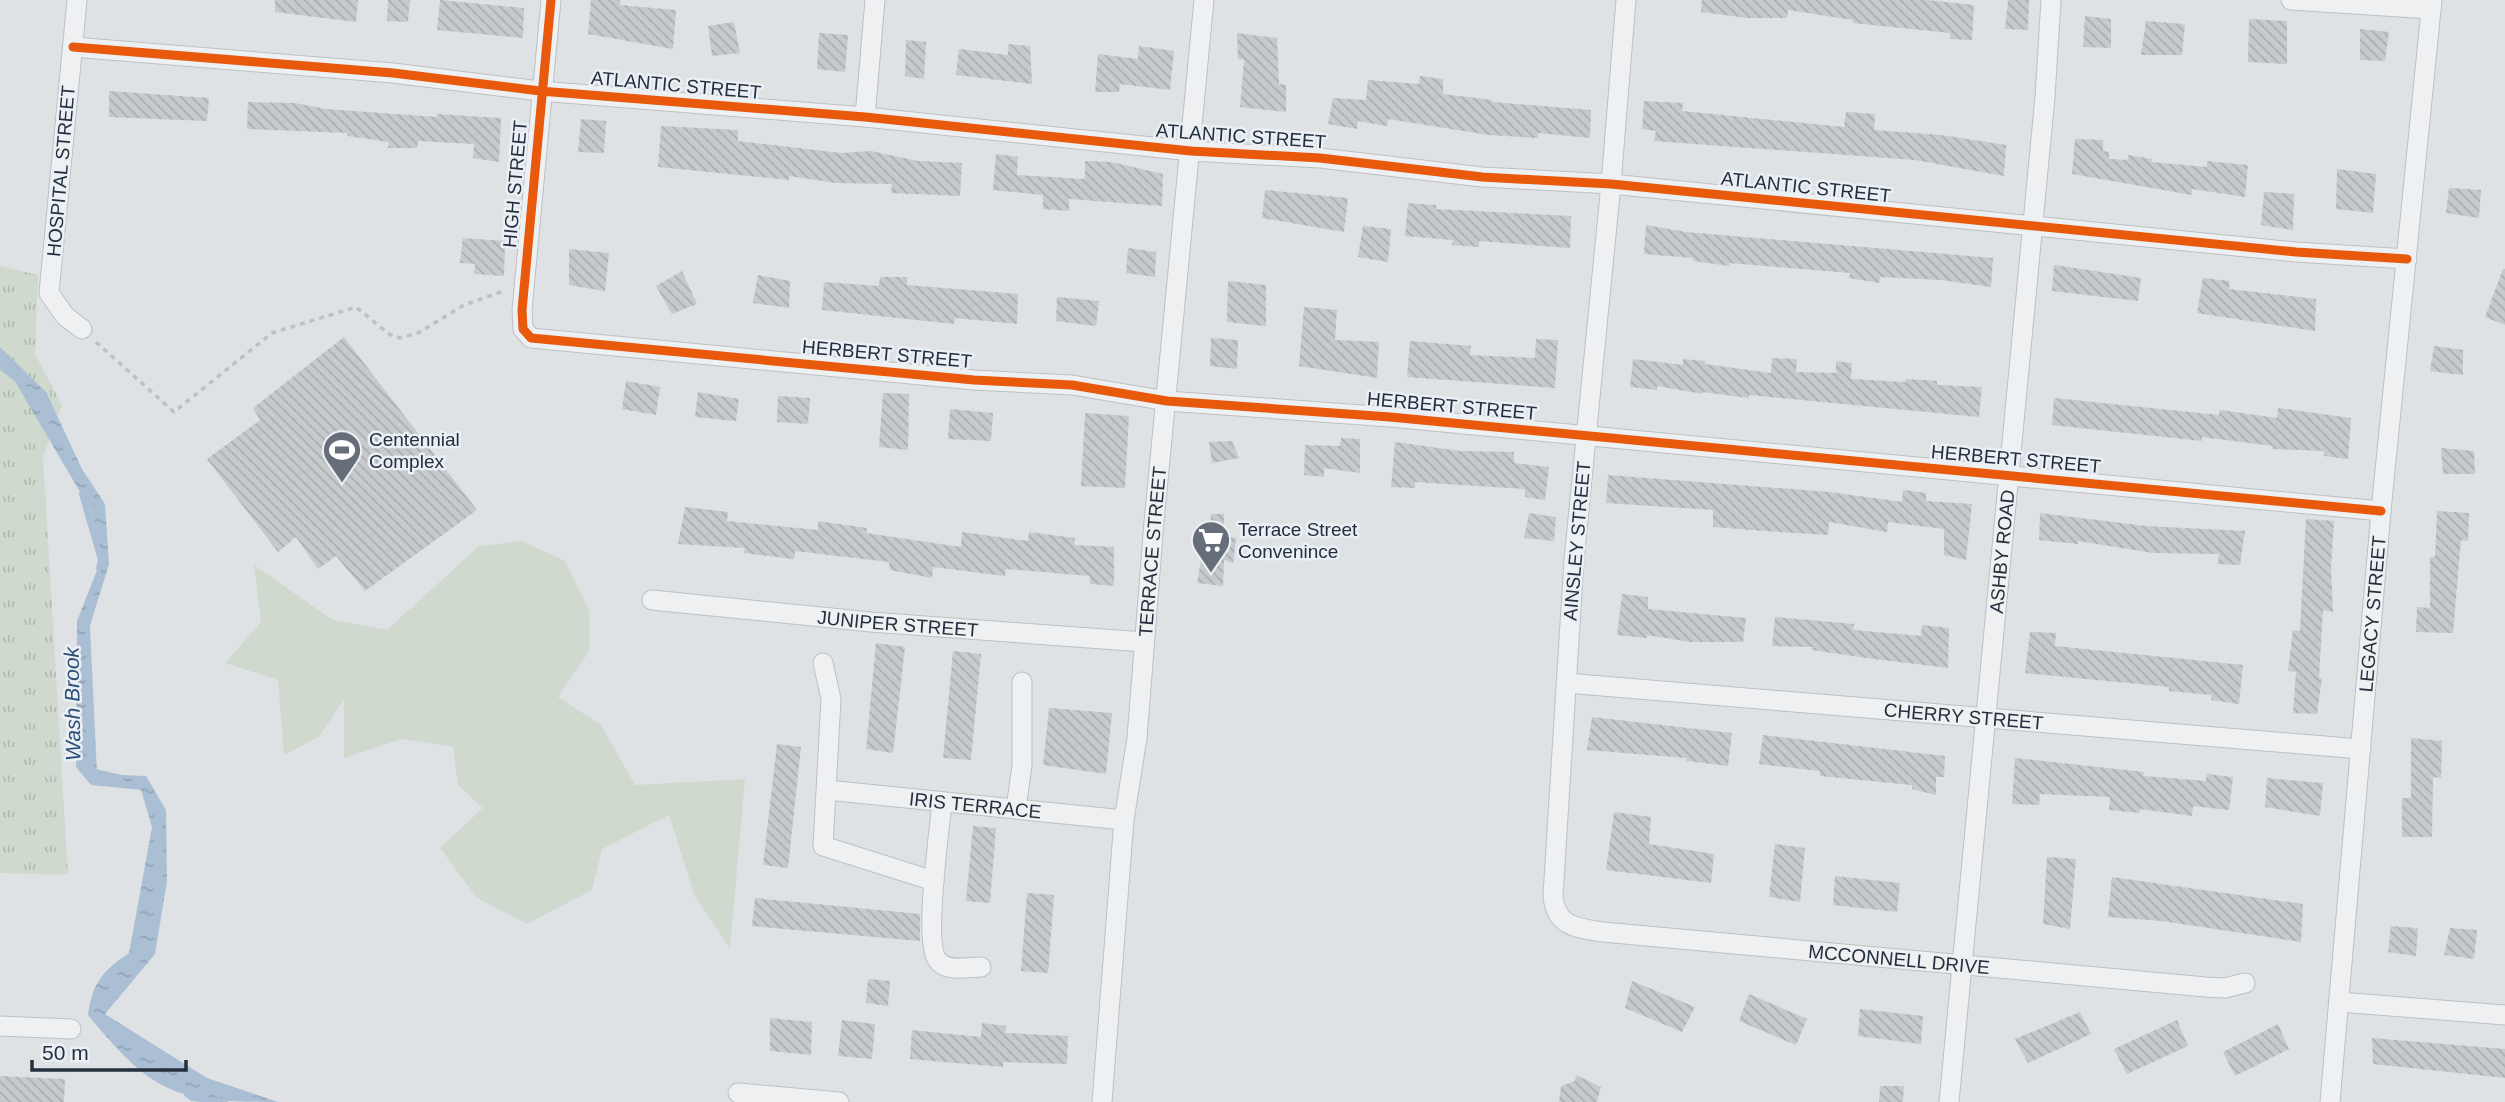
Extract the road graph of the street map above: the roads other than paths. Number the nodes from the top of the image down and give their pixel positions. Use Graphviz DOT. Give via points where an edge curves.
graph roads {
  1 [pos="77,0"];
  2 [pos="551,0"];
  3 [pos="874,0"];
  4 [pos="1204,0"];
  5 [pos="1626,0"];
  6 [pos="2051,0"];
  7 [pos="2291,0"];
  8 [pos="2432,5"];
  9 [pos="73,47"];
  10 [pos="540,91"];
  11 [pos="865,117"];
  12 [pos="1191,151"];
  13 [pos="1612,184"];
  14 [pos="2031,227"];
  15 [pos="2407,259"];
  16 [pos="82,329"];
  17 [pos="523,329"];
  18 [pos="1167,401"];
  19 [pos="1585,436"];
  20 [pos="2009,475"];
  21 [pos="2381,511"];
  22 [pos="652,600"];
  23 [pos="1144,642"];
  24 [pos="823,663"];
  25 [pos="1022,682"];
  26 [pos="1566,683"];
  27 [pos="1984,718"];
  28 [pos="2361,749"];
  29 [pos="827,790"];
  30 [pos="942,802"];
  31 [pos="1016,809"];
  32 [pos="1124,820"];
  33 [pos="934,881"];
  34 [pos="1559,914"];
  35 [pos="981,967"];
  36 [pos="1963,967"];
  37 [pos="2245,983"];
  38 [pos="2339,1002"];
  39 [pos="2505,1015"];
  40 [pos="0,1026"];
  41 [pos="71,1029"];
  42 [pos="738,1093"];
  43 [pos="839,1102"];
  44 [pos="1102,1102"];
  45 [pos="1950,1102"];
  46 [pos="2330,1102"];
  1 -- 9 [label="street, HOSPITAL STREET"];
  2 -- 10 [label="street, HIGH STREET"];
  3 -- 11 [label="street"];
  4 -- 12 [label="street, TERRACE STREET"];
  5 -- 13 [label="street, AINSLEY STREET"];
  6 -- 14 [label="street, ASHBY ROAD"];
  7 -- 8 [label="street"];
  8 -- 15 [label="street, LEGACY STREET"];
  9 -- 10 [label="street, ATLANTIC STREET" via="393,73"];
  9 -- 16 [label="street, HOSPITAL STREET" via="49,293 65,316"];
  10 -- 11 [label="street, ATLANTIC STREET"];
  10 -- 17 [label="street, HIGH STREET"];
  11 -- 12 [label="street, ATLANTIC STREET"];
  12 -- 13 [label="street, ATLANTIC STREET"];
  12 -- 18 [label="street, TERRACE STREET"];
  13 -- 14 [label="street, ATLANTIC STREET"];
  13 -- 19 [label="street, AINSLEY STREET"];
  14 -- 15 [label="street, ATLANTIC STREET"];
  14 -- 20 [label="street, ASHBY ROAD"];
  15 -- 21 [label="street, LEGACY STREET"];
  17 -- 18 [label="street, HERBERT STREET" via="528,336 541,339 1072,386"];
  18 -- 19 [label="street, HERBERT STREET"];
  18 -- 23 [label="street, TERRACE STREET"];
  19 -- 20 [label="street, HERBERT STREET"];
  19 -- 26 [label="street, AINSLEY STREET"];
  20 -- 21 [label="street, HERBERT STREET"];
  20 -- 27 [label="street, ASHBY ROAD"];
  21 -- 28 [label="street, LEGACY STREET"];
  22 -- 23 [label="street, JUNIPER STREET"];
  23 -- 32 [label="street, TERRACE STREET" via="1138,738"];
  24 -- 29 [label="street" via="831,699"];
  25 -- 31 [label="street"];
  26 -- 27 [label="street, CHERRY STREET"];
  26 -- 34 [label="street, AINSLEY STREET" via="1553,896"];
  27 -- 28 [label="street, CHERRY STREET"];
  27 -- 36 [label="street, ASHBY ROAD"];
  28 -- 38 [label="street, LEGACY STREET"];
  29 -- 30 [label="street, IRIS TERRACE"];
  29 -- 33 [label="street" via="823,846"];
  30 -- 31 [label="street, IRIS TERRACE"];
  30 -- 33 [label="street"];
  31 -- 32 [label="street, IRIS TERRACE"];
  32 -- 44 [label="street, TERRACE STREET"];
  33 -- 35 [label="street" via="931,944 937,960 956,968"];
  34 -- 36 [label="street, MCCONNELL DRIVE" via="1572,928"];
  36 -- 37 [label="street, MCCONNELL DRIVE" via="2206,987"];
  36 -- 45 [label="street, ASHBY ROAD"];
  38 -- 39 [label="street"];
  38 -- 46 [label="street, LEGACY STREET"];
  40 -- 41 [label="street"];
  42 -- 43 [label="street"];
}
